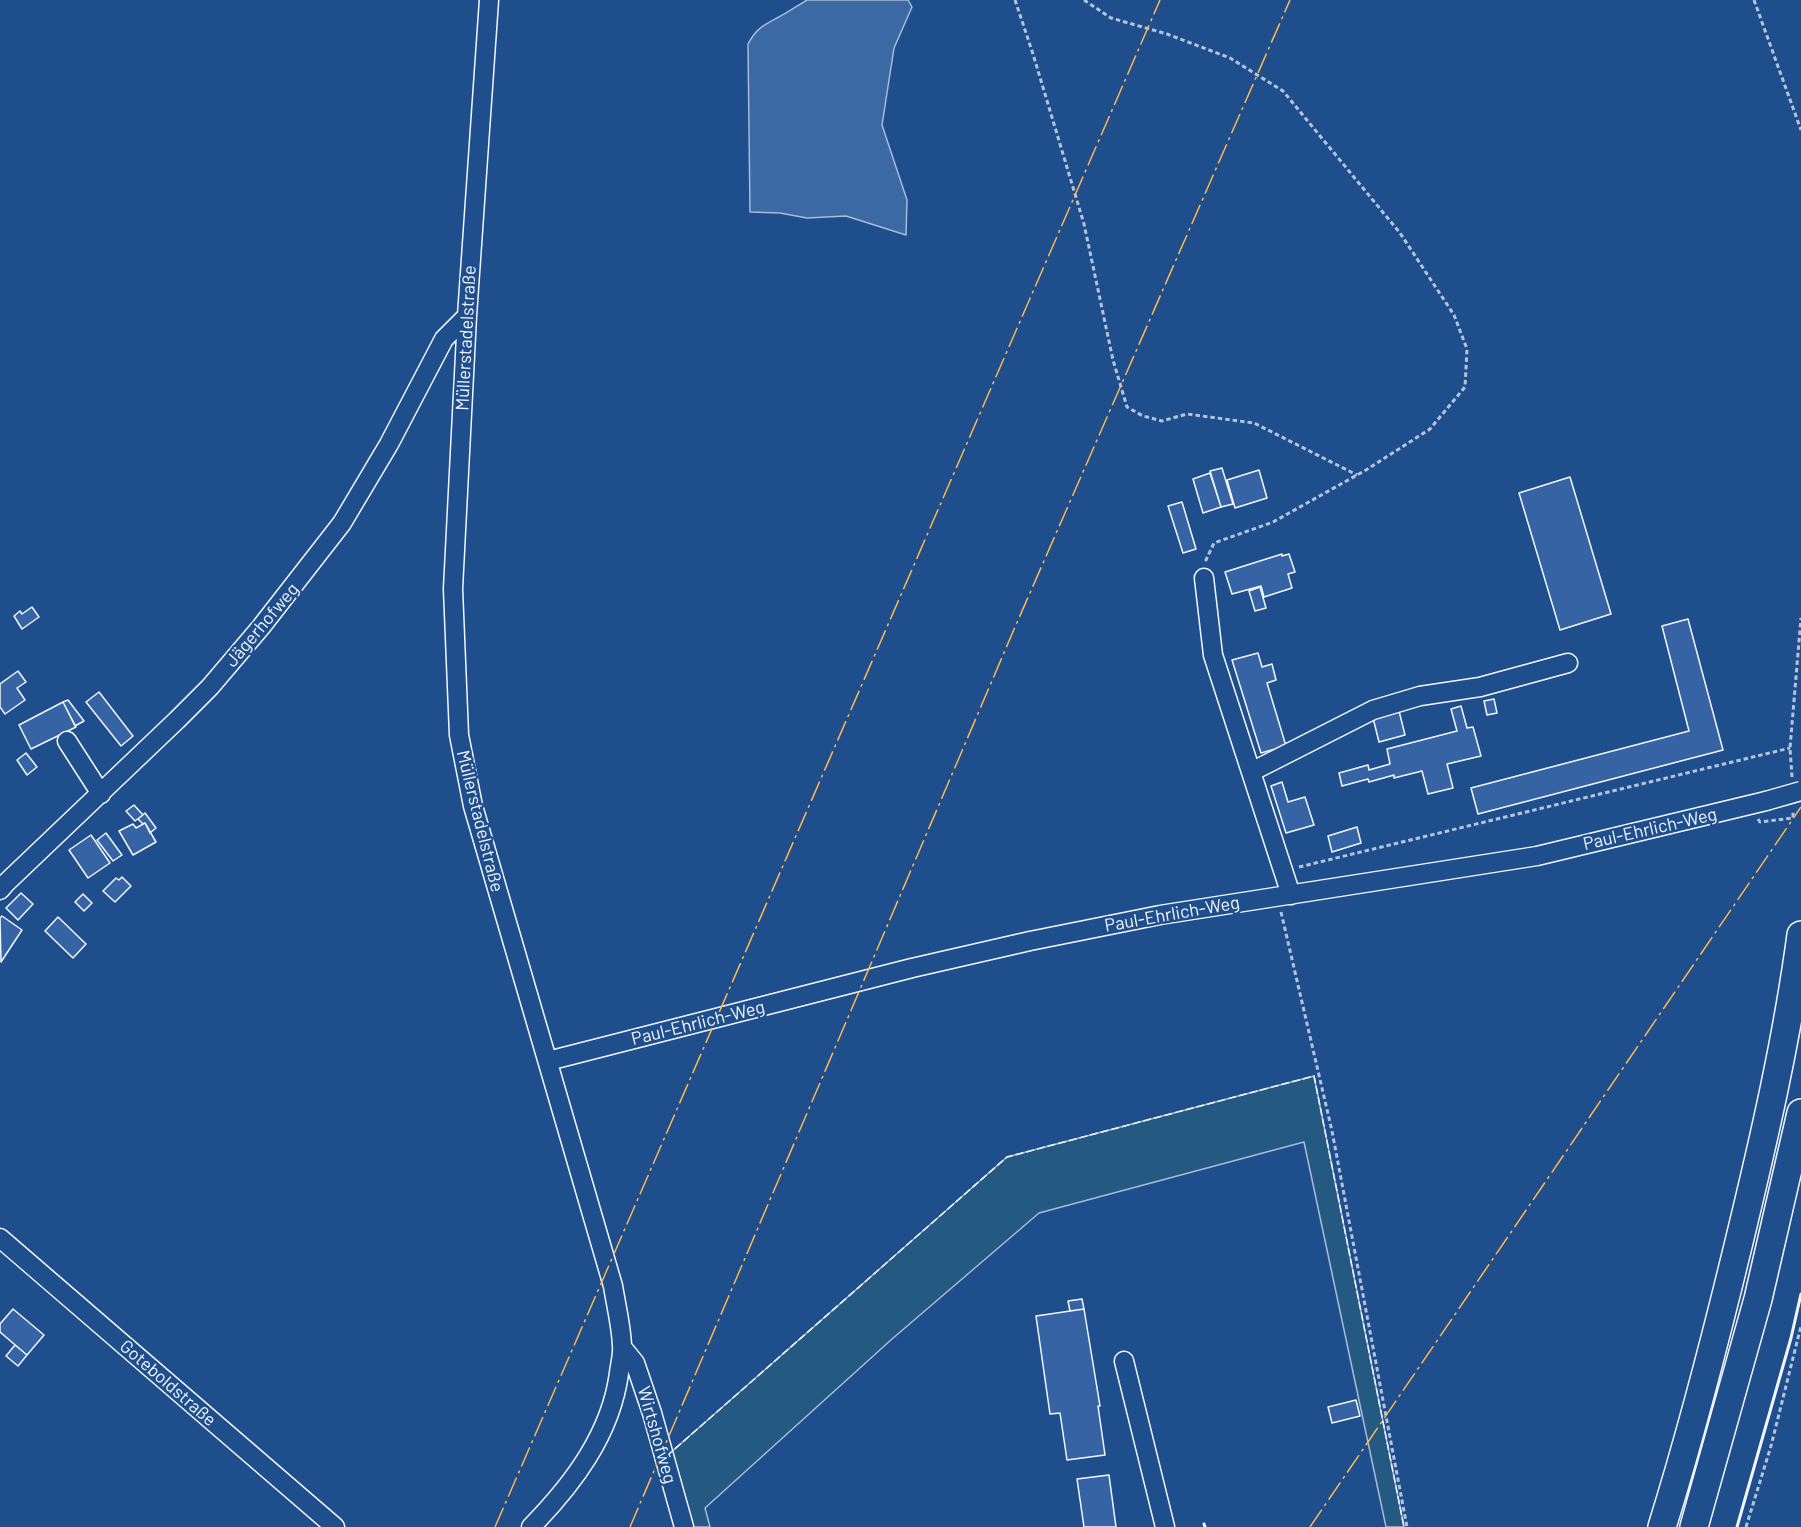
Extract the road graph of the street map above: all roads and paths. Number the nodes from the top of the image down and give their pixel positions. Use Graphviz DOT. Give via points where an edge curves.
graph roads {
  1 [pos="489,0"];
  2 [pos="1015,0"];
  3 [pos="1084,0"];
  4 [pos="1754,0"];
  5 [pos="1801,130"];
  6 [pos="467,316"];
  7 [pos="1357,475"];
  8 [pos="1204,578"];
  9 [pos="1801,618"];
  10 [pos="1568,663"];
  11 [pos="67,741"];
  12 [pos="1251,772"];
  13 [pos="1801,791"];
  14 [pos="101,794"];
  15 [pos="1793,818"];
  16 [pos="1760,822"];
  17 [pos="1283,872"];
  18 [pos="0,890"];
  19 [pos="1284,896"];
  20 [pos="1801,935"];
  21 [pos="548,1061"];
  22 [pos="1801,1113"];
  23 [pos="0,1238"];
  24 [pos="7,1252"];
  25 [pos="1801,1326"];
  26 [pos="622,1347"];
  27 [pos="1124,1361"];
  28 [pos="335,1527"];
  29 [pos="531,1527"];
  30 [pos="684,1527"];
  31 [pos="1165,1527"];
  32 [pos="1407,1527"];
  33 [pos="1662,1527"];
  34 [pos="1694,1527"];
  35 [pos="1746,1527"];
  1 -- 6 [label="street, Müllerstadelstraße"];
  2 -- 7 [label="path" via="1084,224 1127,407 1162,421 1187,414 1254,423"];
  3 -- 7 [label="path" via="1111,18 1230,58 1283,91 1400,233 1454,315 1467,349 1465,387 1430,429"];
  4 -- 5 [label="path"];
  6 -- 14 [label="street, Jägerhofweg" via="444,339 389,444 342,523 308,568 210,687"];
  6 -- 21 [label="street, Müllerstadelstraße" via="453,589 459,735 473,806"];
  7 -- 8 [label="path" via="1273,522 1214,543 1205,561"];
  8 -- 12 [label="street" via="1213,655"];
  9 -- 17 [label="path" via="1790,748"];
  10 -- 12 [label="street" via="1373,710"];
  11 -- 14 [label="street"];
  12 -- 17 [label="street"];
  13 -- 19 [label="street, Paul-Ehrlich-Weg, bridge" via="1538,856"];
  14 -- 18 [label="street, Jägerhofweg"];
  15 -- 16 [label="path"];
  17 -- 19 [label="street"];
  19 -- 21 [label="street, Paul-Ehrlich-Weg" via="1030,941"];
  19 -- 32 [label="path"];
  20 -- 33 [label="highway" via="1767,1128 1684,1456"];
  21 -- 26 [label="street, Müllerstadelstraße" via="613,1286"];
  22 -- 34 [label="highway" via="1758,1299"];
  23 -- 24 [label="street, Goteboldstraße"];
  24 -- 28 [label="street, Goteboldstraße"];
  25 -- 35 [label="path"];
  26 -- 29 [label="street, Müllerstadelstraße" via="617,1388 593,1449"];
  26 -- 30 [label="street, Wirtshofweg" via="635,1363"];
  27 -- 31 [label="street"];
}
